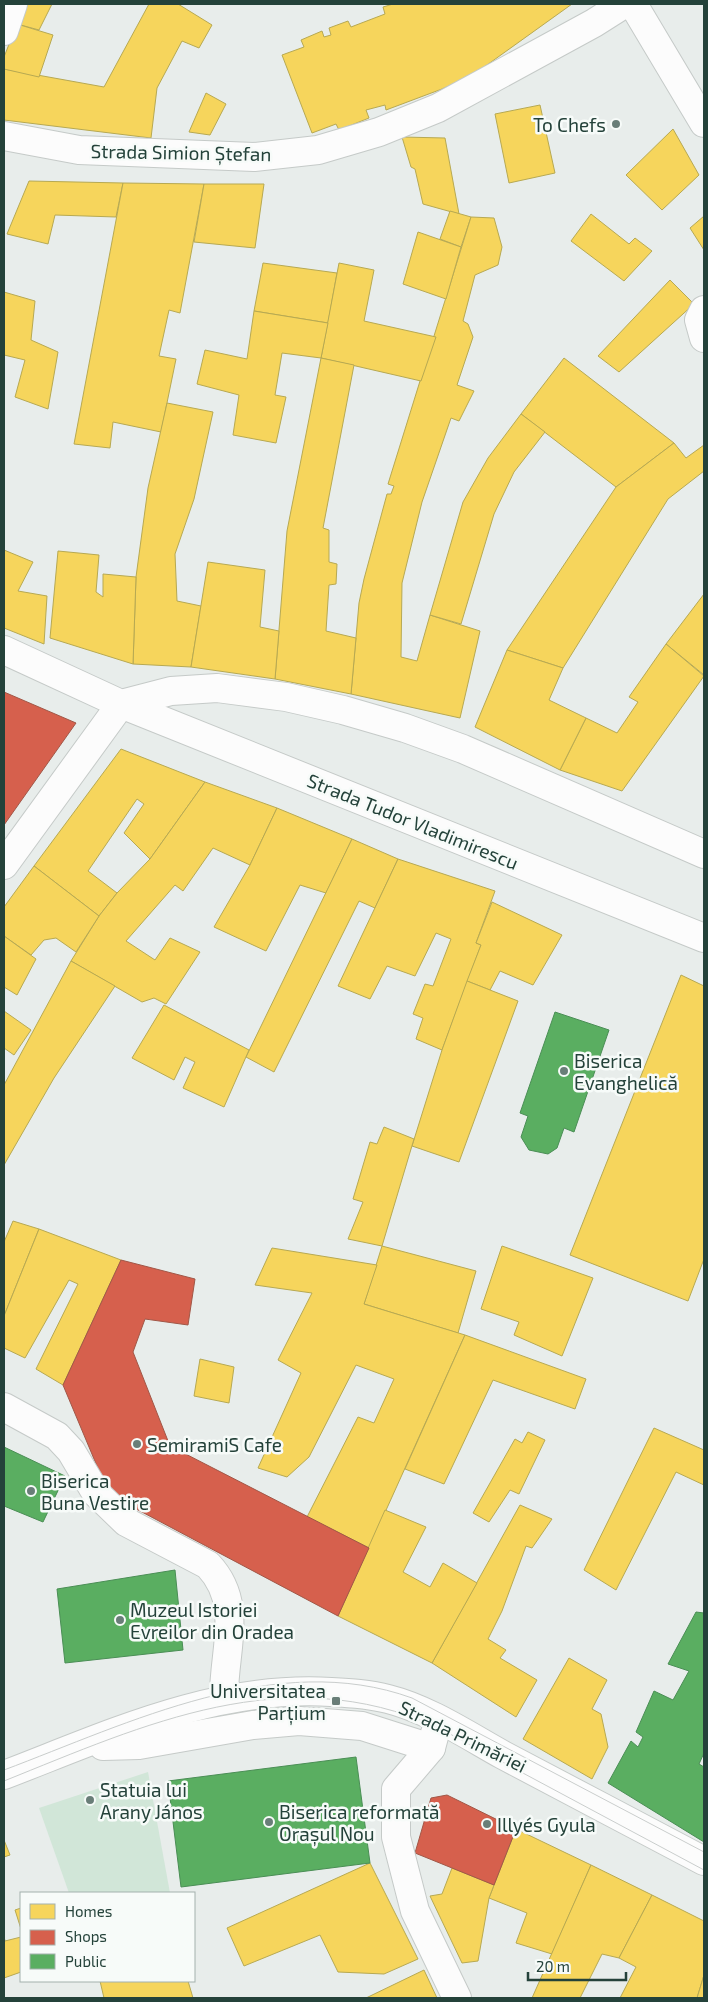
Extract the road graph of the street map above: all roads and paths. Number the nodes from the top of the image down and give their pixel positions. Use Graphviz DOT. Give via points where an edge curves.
graph roads {
  1 [pos="13,4"];
  2 [pos="624,4"];
  3 [pos="633,4"];
  4 [pos="4,31"];
  5 [pos="704,123"];
  6 [pos="4,136"];
  7 [pos="704,310"];
  8 [pos="704,338"];
  9 [pos="4,650"];
  10 [pos="121,704"];
  11 [pos="704,854"];
  12 [pos="4,865"];
  13 [pos="704,938"];
  14 [pos="4,1407"];
  15 [pos="224,1698"];
  16 [pos="439,1720"];
  17 [pos="74,1748"];
  18 [pos="431,1748"];
  19 [pos="4,1775"];
  20 [pos="704,1861"];
  21 [pos="457,1998"];
  1 -- 4 [label="street"];
  2 -- 6 [label="street, Strada Simion Ștefan" via="438,108 378,132 318,150 254,157 79,150"];
  3 -- 5 [label="street"];
  7 -- 8 [label="street" via="699,320"];
  9 -- 10 [label="street, Strada Tudor Vladimirescu"];
  10 -- 11 [label="street" via="171,691 217,688 286,697 342,710 463,749"];
  10 -- 12 [label="street"];
  10 -- 13 [label="street, Strada Tudor Vladimirescu"];
  14 -- 15 [label="street" via="57,1436 71,1451 96,1493 126,1522 208,1565 218,1575 227,1593 230,1612"];
  15 -- 16 [label="street, Strada Primăriei" via="257,1693 354,1693 389,1699"];
  15 -- 17 [label="street, Strada Primăriei" via="182,1709"];
  16 -- 18 [label="street"];
  16 -- 20 [label="street, Strada Primăriei"];
  17 -- 18 [label="street" via="139,1745 253,1725 300,1721 362,1726"];
  17 -- 19 [label="street, Strada Primăriei"];
  18 -- 21 [label="street" via="396,1790 396,1837 415,1911"];
}
